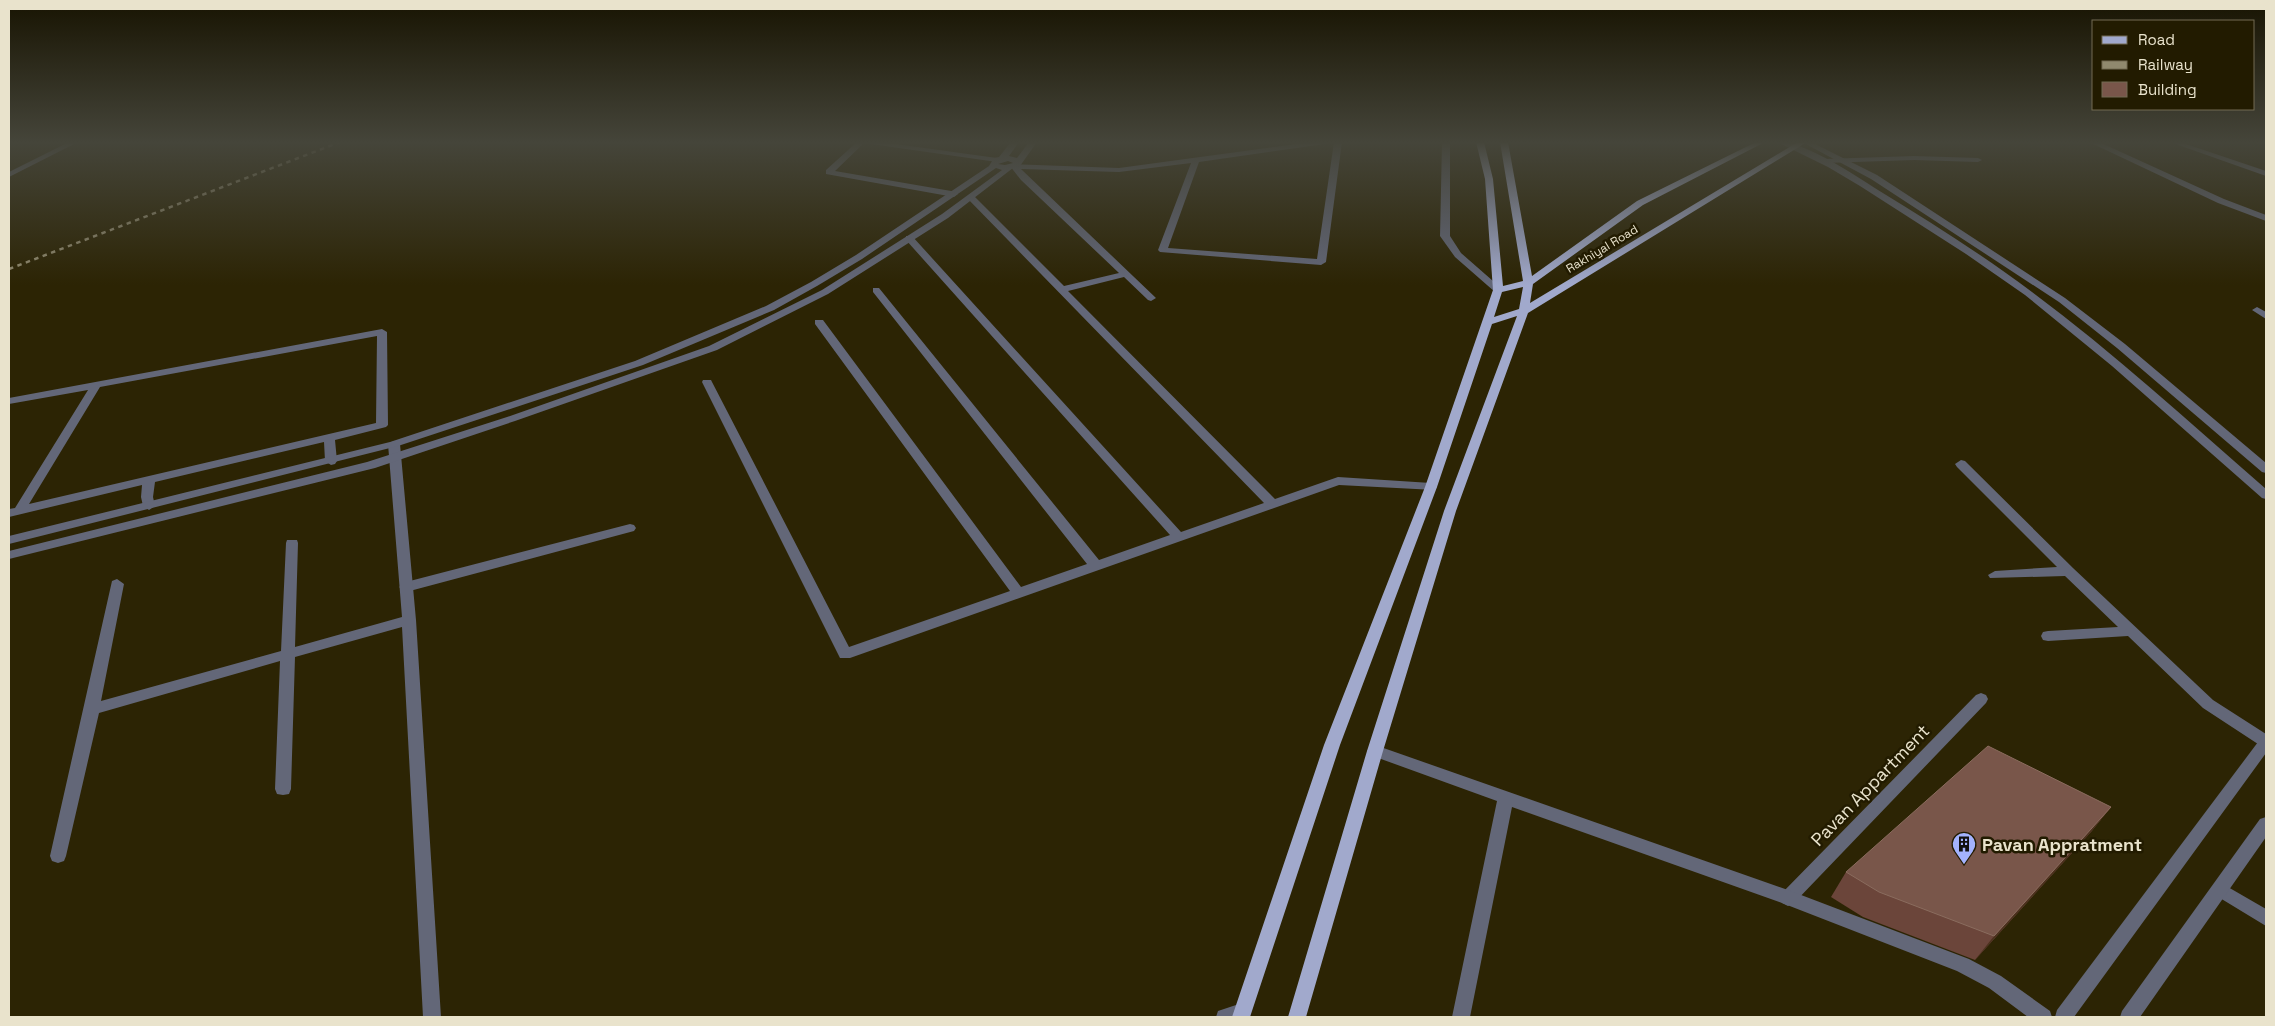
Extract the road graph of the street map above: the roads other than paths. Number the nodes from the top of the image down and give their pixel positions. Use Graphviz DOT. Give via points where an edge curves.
graph roads {
  1 [pos="931,190"];
  2 [pos="961,190"];
  3 [pos="979,190"];
  4 [pos="1036,190"];
  5 [pos="1185,190"];
  6 [pos="1331,190"];
  7 [pos="1445,190"];
  8 [pos="1490,190"];
  9 [pos="1514,190"];
  10 [pos="1666,190"];
  11 [pos="1724,190"];
  12 [pos="1870,190"];
  13 [pos="1893,190"];
  14 [pos="2197,190"];
  15 [pos="954,194"];
  16 [pos="971,198"];
  17 [pos="2266,218"];
  18 [pos="909,238"];
  19 [pos="1125,274"];
  20 [pos="1528,283"];
  21 [pos="876,290"];
  22 [pos="1061,290"];
  23 [pos="1498,290"];
  24 [pos="788,298"];
  25 [pos="1151,298"];
  26 [pos="803,304"];
  27 [pos="2257,310"];
  28 [pos="1524,311"];
  29 [pos="2266,316"];
  30 [pos="819,322"];
  31 [pos="1487,322"];
  32 [pos="707,382"];
  33 [pos="96,385"];
  34 [pos="9,401"];
  35 [pos="329,438"];
  36 [pos="395,451"];
  37 [pos="331,461"];
  38 [pos="1961,464"];
  39 [pos="2266,469"];
  40 [pos="149,480"];
  41 [pos="1431,487"];
  42 [pos="2266,495"];
  43 [pos="1273,504"];
  44 [pos="149,506"];
  45 [pos="14,512"];
  46 [pos="630,528"];
  47 [pos="1179,537"];
  48 [pos="9,540"];
  49 [pos="292,543"];
  50 [pos="9,555"];
  51 [pos="1096,566"];
  52 [pos="2068,572"];
  53 [pos="1995,574"];
  54 [pos="117,584"];
  55 [pos="406,587"];
  56 [pos="1018,593"];
  57 [pos="409,620"];
  58 [pos="2130,631"];
  59 [pos="2048,636"];
  60 [pos="287,654"];
  61 [pos="1981,699"];
  62 [pos="92,709"];
  63 [pos="2266,742"];
  64 [pos="1375,751"];
  65 [pos="283,790"];
  66 [pos="1506,798"];
  67 [pos="2266,824"];
  68 [pos="58,856"];
  69 [pos="2221,890"];
  70 [pos="1788,898"];
  71 [pos="2266,918"];
  72 [pos="1236,1016"];
  73 [pos="432,1017"];
  74 [pos="1297,1017"];
  75 [pos="1461,1017"];
  76 [pos="2042,1017"];
  77 [pos="2066,1017"];
  78 [pos="2129,1017"];
  1 -- 15 [label="street"];
  2 -- 15 [label="street"];
  3 -- 16 [label="street"];
  4 -- 19 [label="street"];
  5 -- 6 [label="street" via="1163,250 1321,262"];
  7 -- 23 [label="street" via="1444,236 1458,255"];
  8 -- 23 [label="main road"];
  9 -- 20 [label="main road"];
  10 -- 20 [label="main road" via="1640,203"];
  11 -- 28 [label="main road, Rakhiyal Road"];
  12 -- 42 [label="street" via="1935,230 2065,321"];
  13 -- 39 [label="street" via="2062,300"];
  14 -- 17 [label="street"];
  15 -- 24 [label="street" via="859,257"];
  16 -- 18 [label="street"];
  16 -- 22 [label="street"];
  18 -- 26 [label="street"];
  18 -- 47 [label="street"];
  19 -- 22 [label="street"];
  19 -- 25 [label="street"];
  20 -- 23 [label="main road"];
  20 -- 28 [label="main road"];
  21 -- 51 [label="street"];
  22 -- 43 [label="street"];
  23 -- 31 [label="main road"];
  24 -- 26 [label="street"];
  24 -- 36 [label="street" via="702,338"];
  26 -- 36 [label="street" via="741,335 679,360"];
  27 -- 29 [label="street"];
  28 -- 31 [label="main road, Rakhiyal Road"];
  28 -- 64 [label="main road" via="1450,511"];
  30 -- 56 [label="street"];
  31 -- 41 [label="main road"];
  32 -- 56 [label="street" via="845,654"];
  33 -- 34 [label="street"];
  33 -- 35 [label="street" via="382,332 382,425"];
  33 -- 45 [label="street"];
  35 -- 37 [label="street"];
  35 -- 40 [label="street"];
  36 -- 37 [label="street"];
  36 -- 50 [label="street"];
  36 -- 55 [label="street"];
  37 -- 44 [label="street"];
  38 -- 52 [label="street"];
  40 -- 44 [label="street"];
  40 -- 45 [label="street"];
  41 -- 43 [label="street" via="1338,481"];
  41 -- 72 [label="main road" via="1332,745"];
  43 -- 47 [label="street"];
  44 -- 48 [label="street"];
  46 -- 55 [label="street"];
  47 -- 51 [label="street"];
  49 -- 60 [label="street"];
  51 -- 56 [label="street"];
  52 -- 53 [label="street"];
  52 -- 58 [label="street"];
  54 -- 62 [label="street"];
  55 -- 57 [label="street"];
  57 -- 60 [label="street"];
  57 -- 73 [label="street"];
  58 -- 59 [label="street"];
  58 -- 63 [label="street" via="2208,704"];
  60 -- 62 [label="street"];
  60 -- 65 [label="street"];
  61 -- 70 [label="street, Pavan Appartment"];
  62 -- 68 [label="street"];
  63 -- 77 [label="street"];
  64 -- 66 [label="street"];
  64 -- 74 [label="main road"];
  66 -- 70 [label="street"];
  66 -- 75 [label="street"];
  67 -- 69 [label="street"];
  69 -- 71 [label="street"];
  69 -- 78 [label="street"];
  70 -- 76 [label="street" via="1963,965 1995,982"];
  76 -- 77 [label="street" via="2049,1014"];
}
